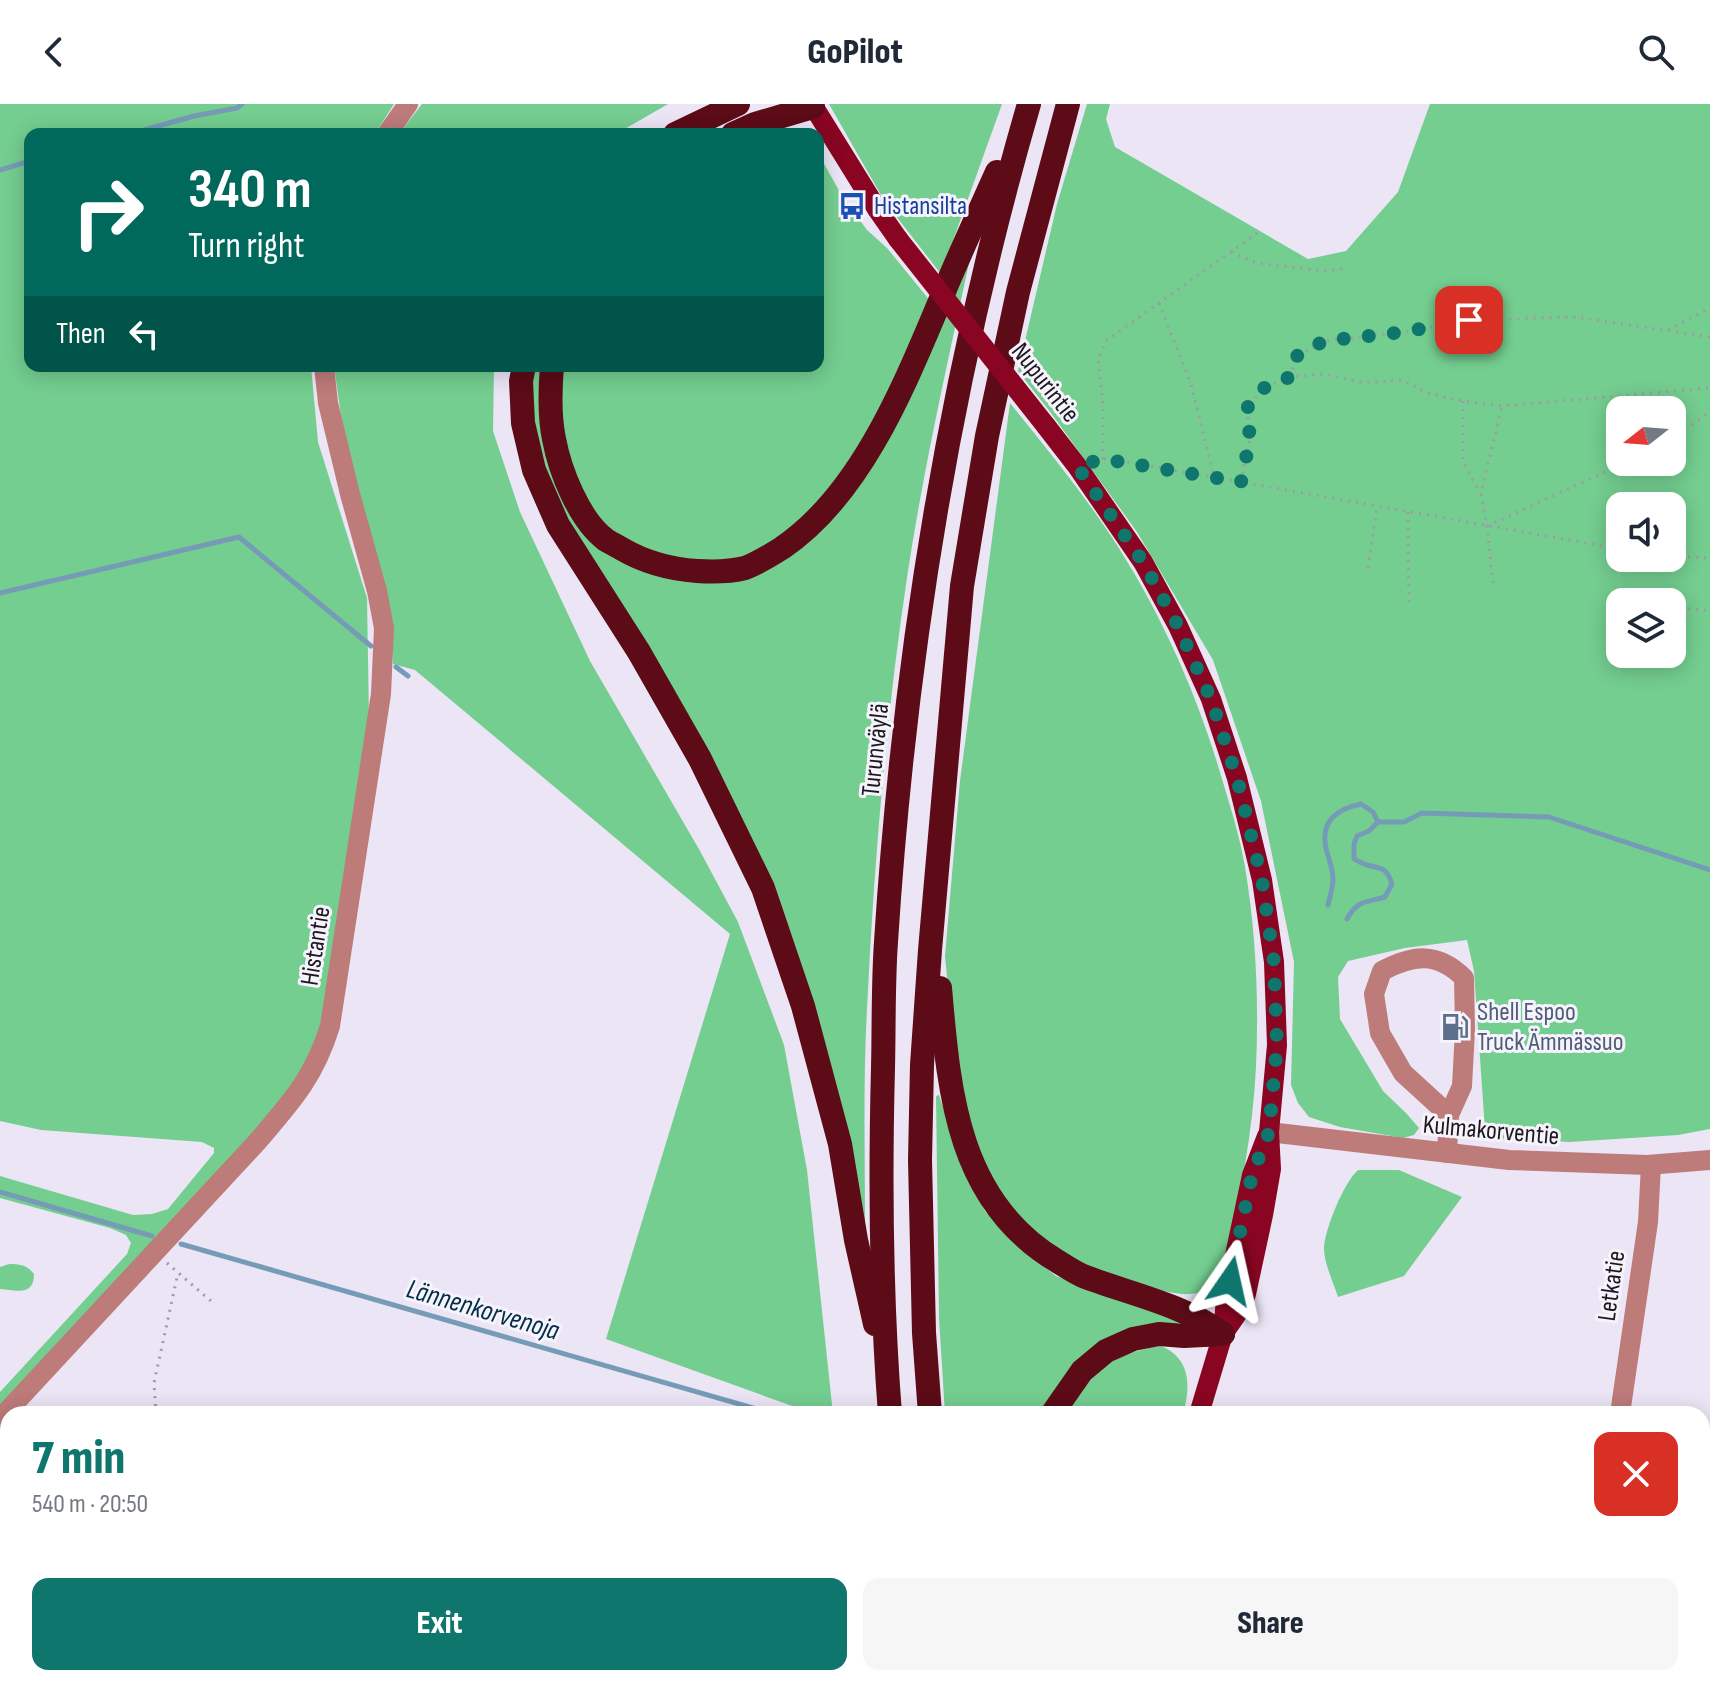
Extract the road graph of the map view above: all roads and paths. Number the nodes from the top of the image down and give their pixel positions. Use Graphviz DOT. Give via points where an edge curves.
graph roads {
  1 [pos="408,104"];
  2 [pos="738,104"];
  3 [pos="1028,104"];
  4 [pos="1068,104"];
  5 [pos="812,106"];
  6 [pos="391,128"];
  7 [pos="688,128"];
  8 [pos="746,128"];
  9 [pos="1260,231"];
  10 [pos="1231,252"];
  11 [pos="1343,269"];
  12 [pos="1159,303"];
  13 [pos="1710,308"];
  14 [pos="1667,330"];
  15 [pos="1710,337"];
  16 [pos="325,372"];
  17 [pos="523,372"];
  18 [pos="552,372"];
  19 [pos="1290,377"];
  20 [pos="1710,388"];
  21 [pos="1463,401"];
  22 [pos="1502,406"];
  23 [pos="1710,412"];
  24 [pos="1686,429"];
  25 [pos="1103,459"];
  26 [pos="1077,466"];
  27 [pos="1606,472"];
  28 [pos="1214,477"];
  29 [pos="1241,482"];
  30 [pos="1481,493"];
  31 [pos="1377,507"];
  32 [pos="1408,512"];
  33 [pos="1487,526"];
  34 [pos="1606,547"];
  35 [pos="1686,557"];
  36 [pos="1710,558"];
  37 [pos="1368,568"];
  38 [pos="1493,583"];
  39 [pos="1409,605"];
  40 [pos="1686,608"];
  41 [pos="1710,611"];
  42 [pos="930,950"];
  43 [pos="1449,1115"];
  44 [pos="1269,1132"];
  45 [pos="1447,1153"];
  46 [pos="1710,1160"];
  47 [pos="1651,1165"];
  48 [pos="155,1253"];
  49 [pos="178,1273"];
  50 [pos="212,1302"];
  51 [pos="1223,1334"];
  52 [pos="887,1378"];
  53 [pos="12,1406"];
  54 [pos="155,1406"];
  55 [pos="889,1406"];
  56 [pos="929,1406"];
  57 [pos="1058,1406"];
  58 [pos="1201,1406"];
  59 [pos="1621,1406"];
  1 -- 6 [label="street"];
  2 -- 7 [label="highway"];
  3 -- 18 [label="highway" via="889,414 829,507 772,554 723,572 668,569 604,539 582,513 564,475 554,439"];
  3 -- 52 [label="highway, Turunväylä" via="950,430 924,581 901,769 886,944 882,1114"];
  4 -- 42 [label="highway" via="1018,292 962,586"];
  5 -- 8 [label="highway"];
  5 -- 26 [label="main road, Nupurintie, bridge" via="898,239"];
  9 -- 10 [label="path"];
  10 -- 11 [label="path" via="1257,263"];
  10 -- 12 [label="path"];
  12 -- 25 [label="path" via="1107,340 1098,358"];
  12 -- 28 [label="path" via="1191,384"];
  13 -- 14 [label="path"];
  14 -- 15 [label="path"];
  14 -- 19 [label="path" via="1575,317 1469,320 1324,341 1297,356"];
  16 -- 48 [label="street, Histantie" via="384,628 381,694 330,1026 323,1050 296,1096"];
  17 -- 52 [label="highway" via="523,423 534,470 558,525 700,759 763,888 803,1006 840,1144"];
  19 -- 21 [label="path" via="1324,374 1365,383 1403,380 1427,393"];
  19 -- 29 [label="path" via="1264,388 1247,408 1250,439"];
  20 -- 22 [label="path"];
  21 -- 22 [label="path"];
  21 -- 30 [label="path" via="1463,462"];
  22 -- 30 [label="path"];
  23 -- 24 [label="path"];
  25 -- 26 [label="path"];
  25 -- 28 [label="path"];
  26 -- 44 [label="main road, Nupurintie" via="1143,562 1178,626 1211,699 1237,778 1262,880 1274,962 1277,1045"];
  27 -- 33 [label="path"];
  28 -- 29 [label="path"];
  29 -- 31 [label="path"];
  30 -- 33 [label="path"];
  31 -- 32 [label="path"];
  31 -- 37 [label="path"];
  32 -- 33 [label="path"];
  32 -- 39 [label="path"];
  33 -- 34 [label="path"];
  33 -- 38 [label="path"];
  35 -- 36 [label="path"];
  40 -- 41 [label="path"];
  42 -- 51 [label="highway" via="940,988 953,1103 986,1192 1007,1220 1036,1248 1079,1274 1193,1314"];
  42 -- 56 [label="highway" via="920,1160"];
  43 -- 43 [label="street" via="1403,1073 1380,1033 1374,994 1382,971 1398,963 1433,958 1464,978 1462,1086"];
  43 -- 45 [label="street"];
  44 -- 45 [label="street, Kulmakorventie"];
  44 -- 51 [label="main road, Nupurintie" via="1271,1169 1252,1271 1241,1308"];
  45 -- 47 [label="street, Kulmakorventie"];
  46 -- 47 [label="street, Kulmakorventie"];
  47 -- 59 [label="street, Letkatie" via="1648,1222"];
  48 -- 49 [label="path"];
  48 -- 53 [label="street, Histantie"];
  49 -- 50 [label="path"];
  49 -- 54 [label="path" via="154,1383"];
  51 -- 57 [label="highway" via="1133,1339 1106,1351 1082,1371"];
  51 -- 58 [label="main road, Nupurintie"];
  52 -- 55 [label="highway, Turunväylä"];
}
